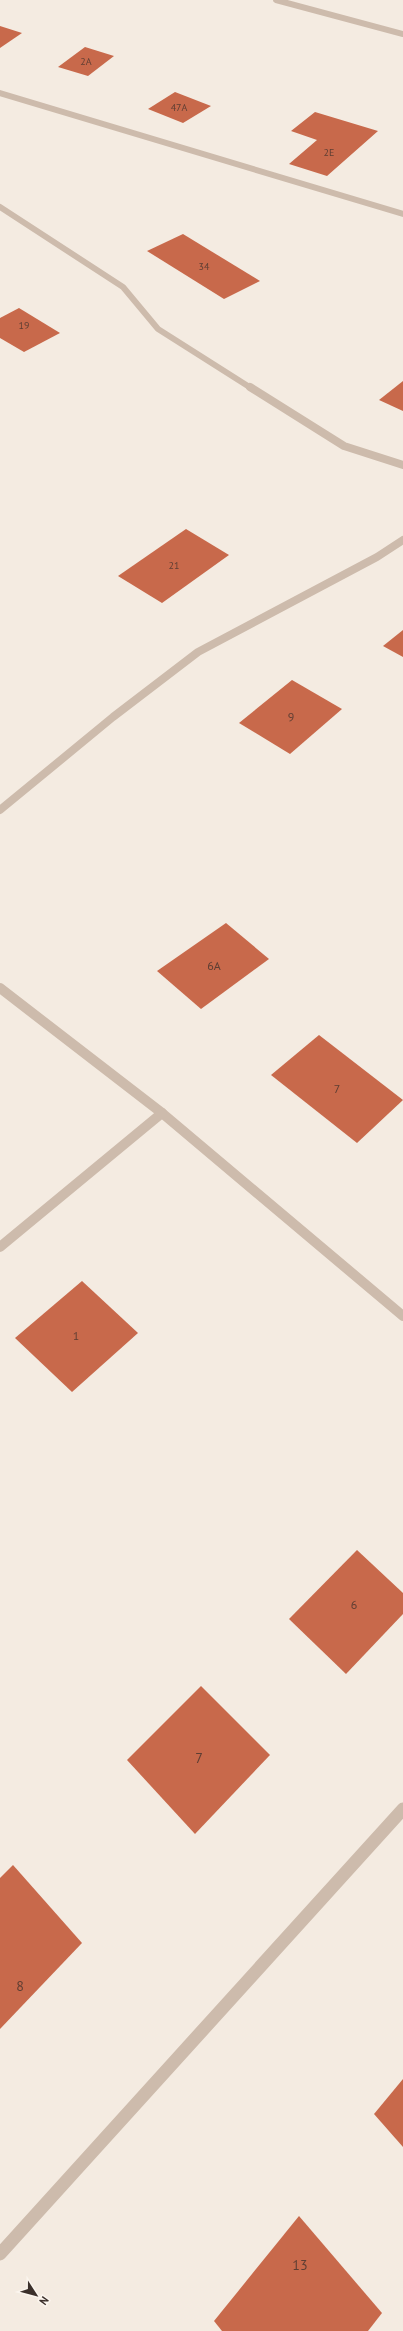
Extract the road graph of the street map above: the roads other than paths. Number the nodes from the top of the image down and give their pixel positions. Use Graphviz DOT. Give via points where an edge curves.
graph roads {
  1 [pos="276,0"];
  2 [pos="403,34"];
  3 [pos="0,93"];
  4 [pos="0,207"];
  5 [pos="403,214"];
  6 [pos="403,465"];
  7 [pos="403,540"];
  8 [pos="0,810"];
  9 [pos="0,988"];
  10 [pos="162,1113"];
  11 [pos="0,1248"];
  12 [pos="403,1316"];
  13 [pos="403,1809"];
  14 [pos="0,2254"];
  1 -- 2 [label="street"];
  3 -- 5 [label="street"];
  4 -- 6 [label="street" via="122,287 158,329 344,446"];
  7 -- 8 [label="street" via="377,557 198,652 113,717"];
  9 -- 10 [label="street"];
  10 -- 11 [label="street"];
  10 -- 12 [label="street"];
  13 -- 14 [label="street"];
}
